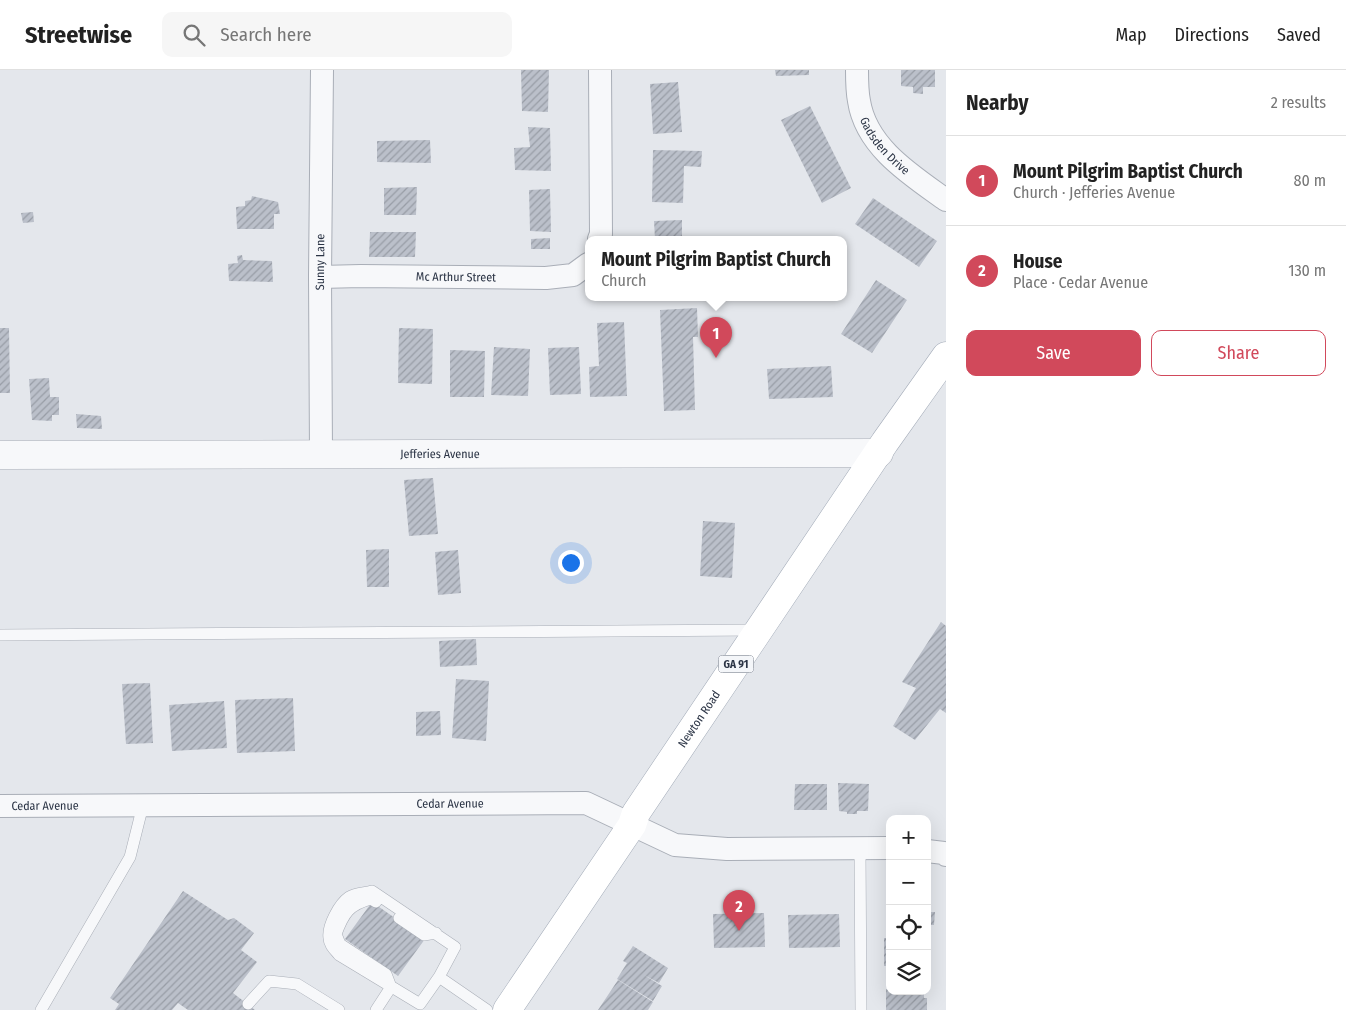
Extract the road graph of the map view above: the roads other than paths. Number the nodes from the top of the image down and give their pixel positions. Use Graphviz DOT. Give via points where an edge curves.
graph roads {
  1 [pos="322,70"];
  2 [pos="600,70"];
  3 [pos="857,70"];
  4 [pos="946,200"];
  5 [pos="600,236"];
  6 [pos="585,266"];
  7 [pos="320,277"];
  8 [pos="946,356"];
  9 [pos="880,453"];
  10 [pos="322,454"];
  11 [pos="0,455"];
  12 [pos="759,630"];
  13 [pos="0,635"];
  14 [pos="143,805"];
  15 [pos="0,806"];
  16 [pos="632,824"];
  17 [pos="860,848"];
  18 [pos="886,848"];
  19 [pos="439,977"];
  20 [pos="391,987"];
  21 [pos="248,1004"];
  22 [pos="41,1010"];
  23 [pos="339,1010"];
  24 [pos="376,1010"];
  25 [pos="488,1010"];
  26 [pos="507,1010"];
  27 [pos="861,1010"];
  1 -- 7 [label="street, Sunny Lane"];
  2 -- 5 [label="street"];
  3 -- 4 [label="street, Gadsden Drive" via="859,102 876,142"];
  6 -- 7 [label="street, Mc Arthur Street" via="573,275 546,278"];
  7 -- 10 [label="street, Sunny Lane"];
  8 -- 9 [label="main road, Newton Road / GA 91"];
  9 -- 10 [label="street, Jefferies Avenue"];
  9 -- 12 [label="main road, Newton Road / GA 91"];
  10 -- 11 [label="street, Jefferies Avenue"];
  12 -- 13 [label="lane"];
  12 -- 16 [label="main road, Newton Road / GA 91" via="636,812"];
  14 -- 15 [label="street, Cedar Avenue"];
  14 -- 16 [label="street, Cedar Avenue" via="586,802"];
  14 -- 22 [label="lane" via="130,857"];
  16 -- 17 [label="street, Cedar Avenue" via="675,845 727,849"];
  16 -- 26 [label="main road, Newton Road / GA 91"];
  17 -- 18 [label="street, Cedar Avenue"];
  17 -- 27 [label="lane"];
  19 -- 20 [label="lane" via="420,1004"];
  19 -- 20 [label="lane" via="455,947 372,891 350,896 335,914 328,937 332,946 339,955"];
  19 -- 25 [label="lane"];
  20 -- 24 [label="lane"];
  21 -- 23 [label="lane" via="269,981 297,984"];
}
